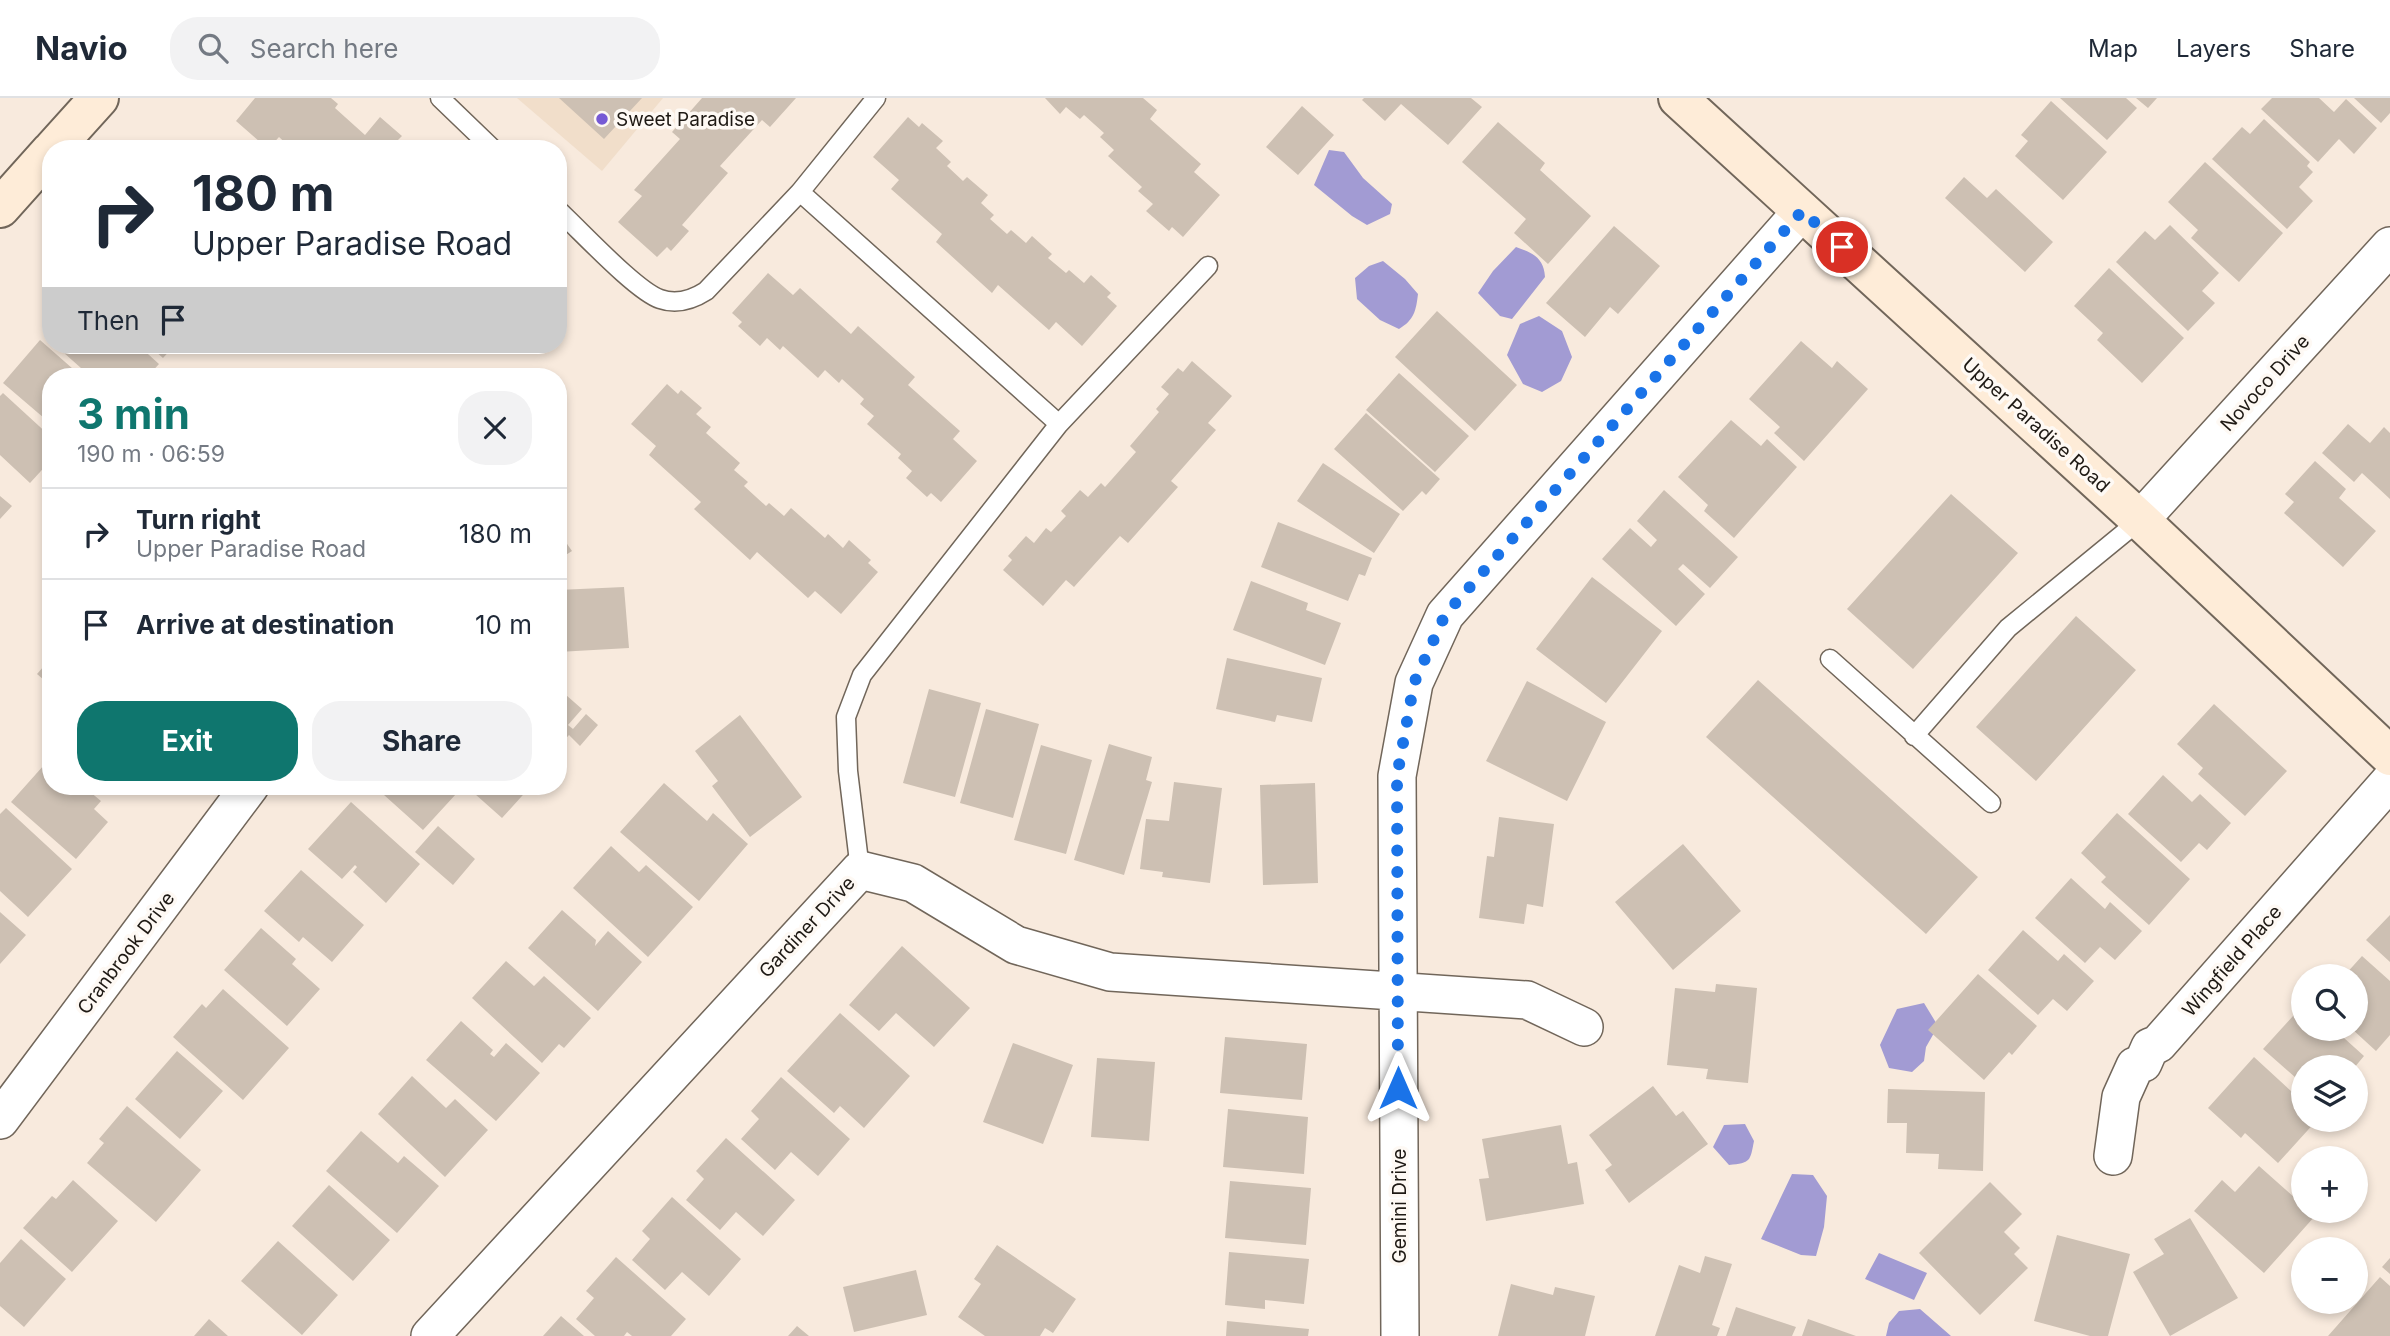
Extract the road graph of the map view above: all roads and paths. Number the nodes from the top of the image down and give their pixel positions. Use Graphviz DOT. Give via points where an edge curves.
graph roads {
  1 [pos="99,98"];
  2 [pos="440,98"];
  3 [pos="876,98"];
  4 [pos="1678,98"];
  5 [pos="61,140"];
  6 [pos="484,140"];
  7 [pos="42,161"];
  8 [pos="800,192"];
  9 [pos="0,208"];
  10 [pos="1802,211"];
  11 [pos="567,218"];
  12 [pos="2390,246"];
  13 [pos="1208,266"];
  14 [pos="1059,424"];
  15 [pos="2140,520"];
  16 [pos="1830,659"];
  17 [pos="1914,736"];
  18 [pos="2390,755"];
  19 [pos="2390,781"];
  20 [pos="243,795"];
  21 [pos="1991,803"];
  22 [pos="860,870"];
  23 [pos="1398,991"];
  24 [pos="1584,1027"];
  25 [pos="0,1120"];
  26 [pos="2113,1156"];
  27 [pos="430,1336"];
  28 [pos="1400,1336"];
  1 -- 5 [label="main road"];
  2 -- 6 [label="lane"];
  3 -- 8 [label="lane"];
  4 -- 10 [label="main road, Upper Paradise Road"];
  7 -- 9 [label="main road"];
  8 -- 11 [label="lane" via="706,290 692,299 675,301 659,299 638,285"];
  8 -- 14 [label="lane"];
  10 -- 15 [label="main road, Upper Paradise Road"];
  10 -- 23 [label="street, Gemini Drive" via="1445,615 1414,683 1397,776"];
  12 -- 15 [label="street, Novoco Drive"];
  13 -- 14 [label="lane"];
  14 -- 22 [label="lane" via="862,675 846,717"];
  15 -- 17 [label="lane" via="2008,628"];
  15 -- 18 [label="main road, Upper Paradise Road"];
  16 -- 17 [label="lane"];
  17 -- 21 [label="lane"];
  19 -- 26 [label="street, Wingfield Place" via="2158,1044 2150,1047 2144,1063 2135,1066 2121,1097"];
  20 -- 25 [label="street, Cranbrook Drive"];
  22 -- 23 [label="street, Gardiner Drive" via="913,883 1016,945 1110,972"];
  22 -- 27 [label="street, Gardiner Drive"];
  23 -- 24 [label="street, Gardiner Drive" via="1527,1000"];
  23 -- 28 [label="street, Gemini Drive"];
}
